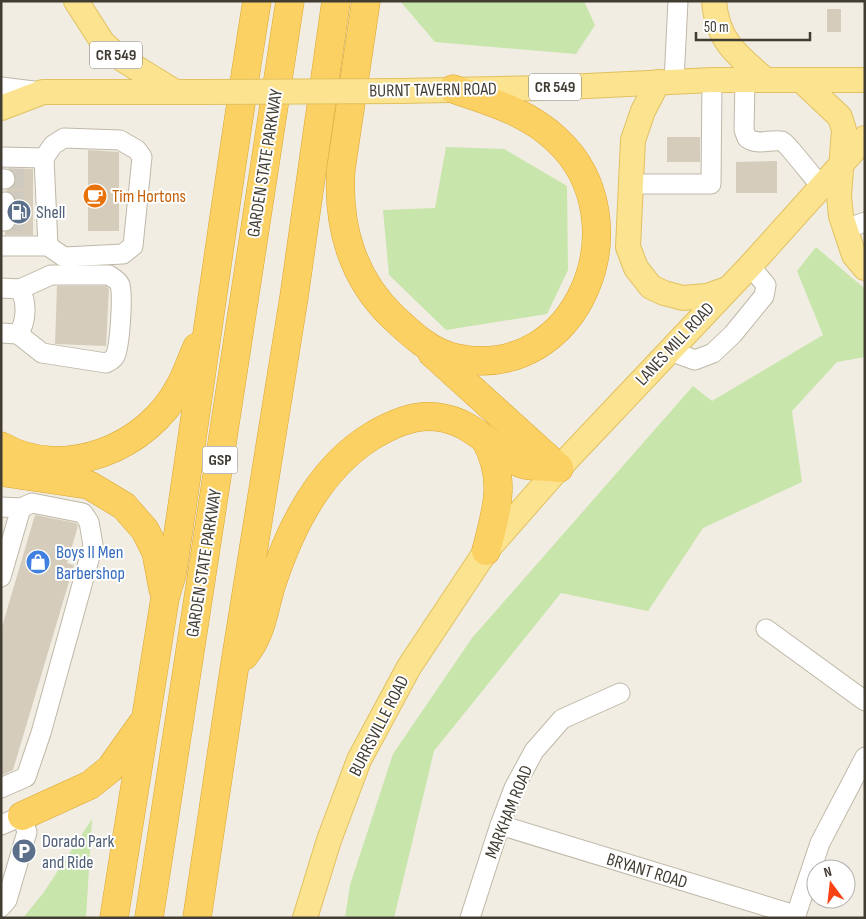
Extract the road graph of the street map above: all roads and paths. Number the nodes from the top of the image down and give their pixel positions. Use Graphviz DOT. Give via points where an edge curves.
graph roads {
  1 [pos="76,1"];
  2 [pos="257,1"];
  3 [pos="290,1"];
  4 [pos="336,1"];
  5 [pos="366,1"];
  6 [pos="678,1"];
  7 [pos="714,1"];
  8 [pos="712,80"];
  9 [pos="755,80"];
  10 [pos="865,80"];
  11 [pos="802,81"];
  12 [pos="666,82"];
  13 [pos="1,87"];
  14 [pos="453,89"];
  15 [pos="174,91"];
  16 [pos="43,92"];
  17 [pos="1,108"];
  18 [pos="864,141"];
  19 [pos="1,157"];
  20 [pos="44,158"];
  21 [pos="842,164"];
  22 [pos="631,184"];
  23 [pos="821,186"];
  24 [pos="854,224"];
  25 [pos="1,246"];
  26 [pos="48,246"];
  27 [pos="863,265"];
  28 [pos="750,266"];
  29 [pos="10,288"];
  30 [pos="727,289"];
  31 [pos="211,313"];
  32 [pos="10,334"];
  33 [pos="415,339"];
  34 [pos="670,351"];
  35 [pos="484,439"];
  36 [pos="1,446"];
  37 [pos="559,468"];
  38 [pos="1,472"];
  39 [pos="1,507"];
  40 [pos="21,508"];
  41 [pos="486,550"];
  42 [pos="1,577"];
  43 [pos="165,598"];
  44 [pos="766,629"];
  45 [pos="234,670"];
  46 [pos="620,693"];
  47 [pos="865,701"];
  48 [pos="147,716"];
  49 [pos="865,757"];
  50 [pos="1,788"];
  51 [pos="12,821"];
  52 [pos="500,825"];
  53 [pos="1,907"];
  54 [pos="795,916"];
  55 [pos="114,918"];
  56 [pos="149,918"];
  57 [pos="198,918"];
  58 [pos="305,918"];
  59 [pos="470,918"];
  1 -- 15 [label="main road, CR 549" via="103,44"];
  2 -- 31 [label="highway" via="227,186"];
  3 -- 56 [label="highway, GARDEN STATE PARKWAY / GSP"];
  4 -- 45 [label="highway" via="292,307"];
  5 -- 33 [label="highway" via="341,169 342,221 351,256 368,289"];
  6 -- 12 [label="street"];
  7 -- 9 [label="main road" via="721,34"];
  8 -- 9 [label="main road, BURNT TAVERN ROAD / CR 549"];
  8 -- 12 [label="main road, BURNT TAVERN ROAD / CR 549"];
  8 -- 22 [label="street" via="711,184"];
  9 -- 11 [label="main road, BURNT TAVERN ROAD / CR 549"];
  9 -- 23 [label="street" via="744,130 747,138 756,142 783,141"];
  10 -- 11 [label="main road, BURNT TAVERN ROAD / CR 549"];
  11 -- 21 [label="main road" via="840,117 844,130"];
  12 -- 14 [label="main road, BURNT TAVERN ROAD / CR 549"];
  12 -- 22 [label="main road" via="643,111 634,140"];
  13 -- 16 [label="street, BURNT TAVERN ROAD"];
  14 -- 15 [label="main road, BURNT TAVERN ROAD / CR 549, bridge"];
  14 -- 33 [label="highway" via="529,118 558,140 581,169 590,190 596,212 596,249 583,296 548,339 528,350 482,361 455,358"];
  15 -- 16 [label="main road, BURNT TAVERN ROAD / CR 549"];
  16 -- 17 [label="main road, CR 549"];
  18 -- 21 [label="main road, LANES MILL ROAD"];
  19 -- 20 [label="street"];
  20 -- 26 [label="street" via="39,178 40,222"];
  20 -- 26 [label="street" via="53,145 64,138 120,140 137,150 142,158 133,246 124,254 64,257"];
  21 -- 23 [label="main road, LANES MILL ROAD"];
  21 -- 24 [label="main road" via="839,196"];
  22 -- 30 [label="main road" via="628,247 636,268 651,287 683,298 707,296"];
  23 -- 28 [label="main road, LANES MILL ROAD"];
  24 -- 27 [label="main road" via="854,255"];
  25 -- 26 [label="street"];
  28 -- 30 [label="main road, LANES MILL ROAD"];
  28 -- 34 [label="street" via="766,285 764,296 733,334 714,353 696,360"];
  29 -- 32 [label="street" via="25,298 24,326"];
  29 -- 32 [label="street" via="51,275 109,275 120,286 120,335 113,360 106,363 42,353"];
  30 -- 34 [label="main road, LANES MILL ROAD"];
  31 -- 36 [label="highway" via="180,387 156,418 130,441 96,456 67,460 40,459 11,452"];
  31 -- 43 [label="highway" via="172,574"];
  33 -- 37 [label="highway"];
  34 -- 37 [label="main road, LANES MILL ROAD"];
  35 -- 37 [label="highway" via="519,464"];
  35 -- 41 [label="highway" via="493,454 499,486"];
  35 -- 45 [label="highway" via="458,421 434,416 399,422 348,453 313,493 291,534 272,583 256,640"];
  37 -- 41 [label="main road, LANES MILL ROAD"];
  38 -- 43 [label="highway" via="90,485 124,506 145,530 156,552"];
  39 -- 40 [label="street"];
  40 -- 42 [label="street"];
  40 -- 50 [label="street" via="32,503 83,514 90,522 93,545 44,724 26,777"];
  41 -- 58 [label="main road, BURRSVILLE ROAD" via="409,667 363,752 334,825"];
  43 -- 48 [label="highway"];
  44 -- 47 [label="street"];
  45 -- 57 [label="highway"];
  46 -- 52 [label="street, MARKHAM ROAD" via="562,719 534,751 514,788"];
  48 -- 51 [label="highway" via="110,769 90,785"];
  48 -- 55 [label="highway"];
  49 -- 54 [label="street" via="820,843"];
  51 -- 53 [label="street" via="27,832 7,900"];
  52 -- 54 [label="street, BRYANT ROAD"];
  52 -- 59 [label="street, MARKHAM ROAD"];
}
